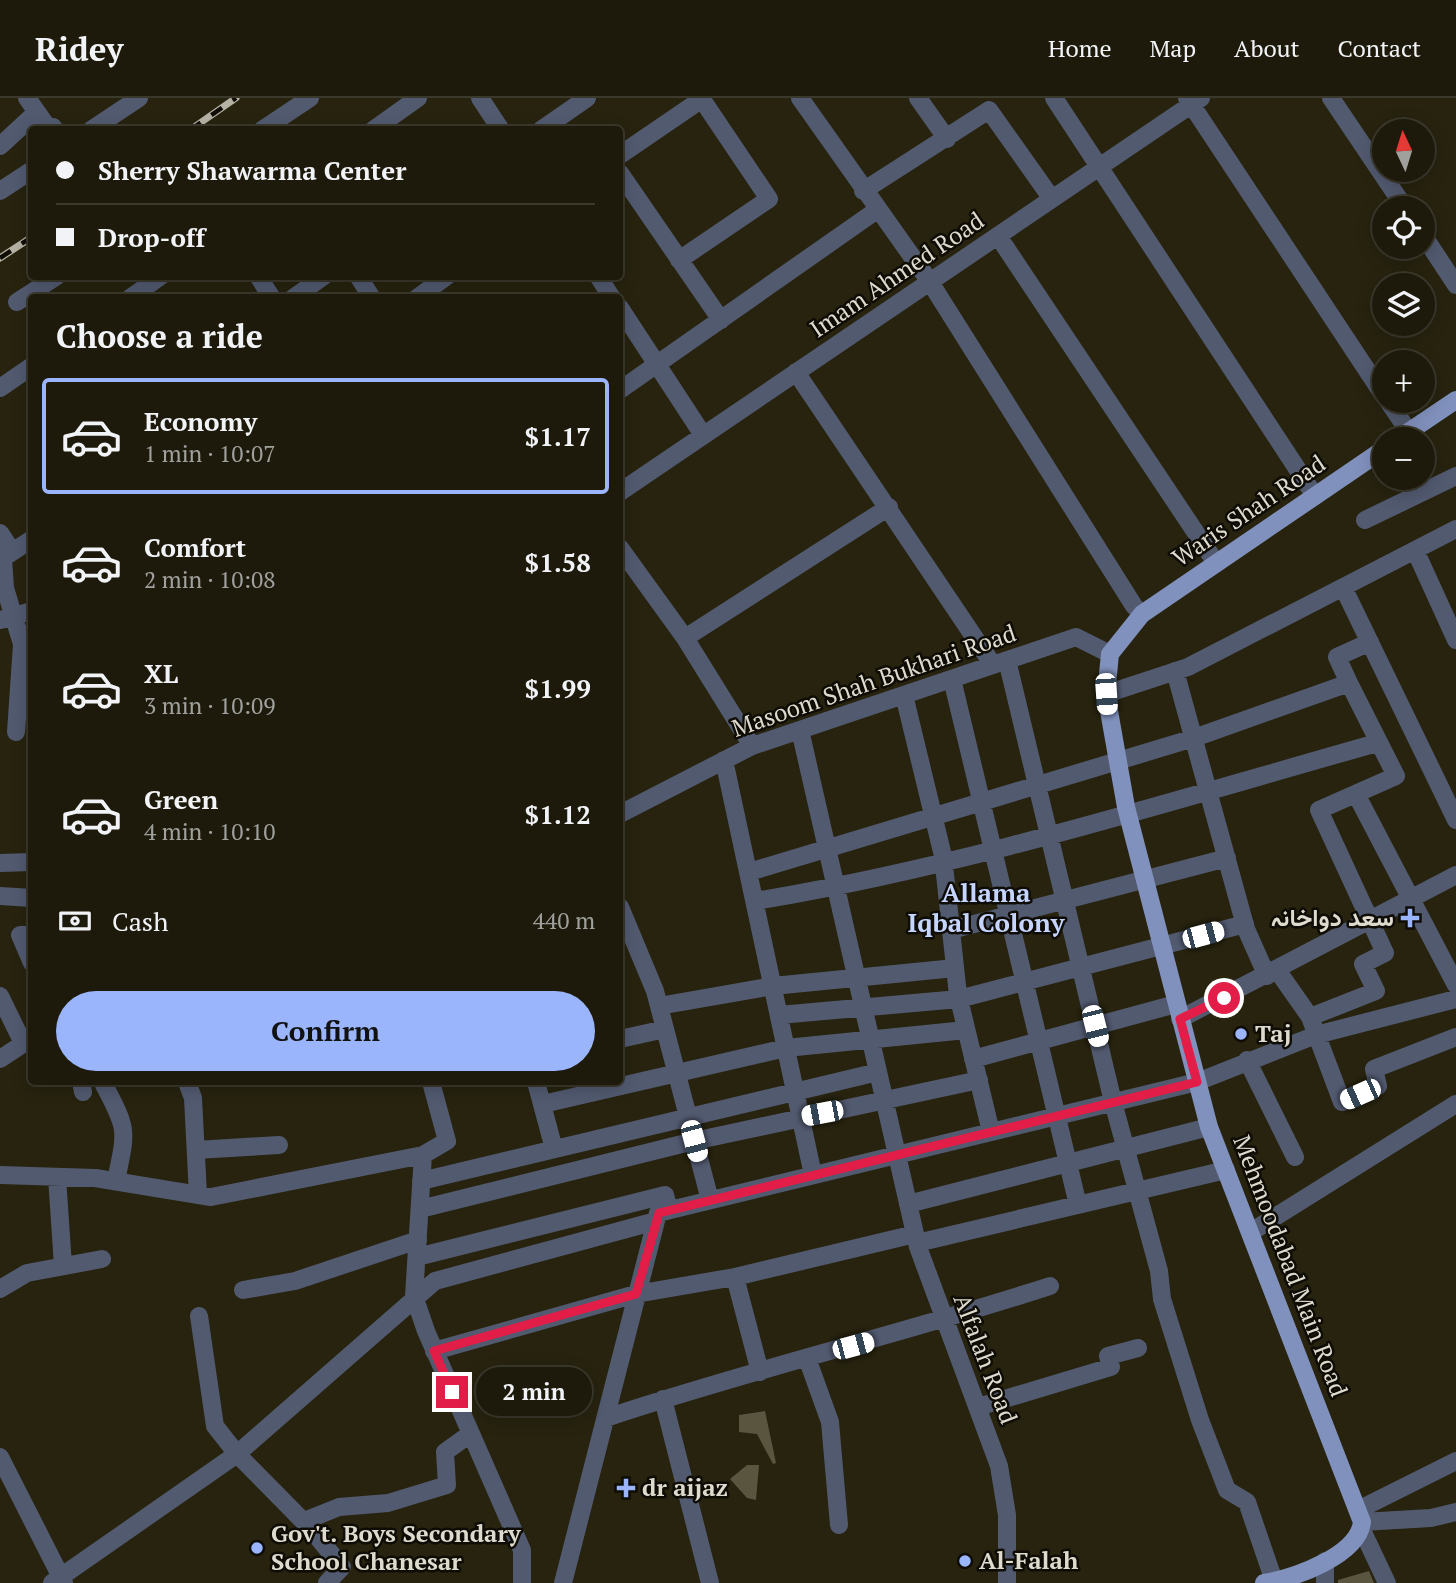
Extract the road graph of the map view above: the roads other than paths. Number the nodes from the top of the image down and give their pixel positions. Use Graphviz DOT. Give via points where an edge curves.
graph roads {
  1 [pos="139,98"];
  2 [pos="310,98"];
  3 [pos="418,98"];
  4 [pos="480,98"];
  5 [pos="587,98"];
  6 [pos="800,98"];
  7 [pos="918,98"];
  8 [pos="1054,98"];
  9 [pos="1331,98"];
  10 [pos="701,99"];
  11 [pos="1193,100"];
  12 [pos="32,105"];
  13 [pos="47,126"];
  14 [pos="97,126"];
  15 [pos="268,126"];
  16 [pos="379,126"];
  17 [pos="498,126"];
  18 [pos="547,126"];
  19 [pos="947,139"];
  20 [pos="0,146"];
  21 [pos="623,153"];
  22 [pos="1100,166"];
  23 [pos="28,173"];
  24 [pos="623,177"];
  25 [pos="0,191"];
  26 [pos="863,191"];
  27 [pos="1397,196"];
  28 [pos="1052,199"];
  29 [pos="877,210"];
  30 [pos="998,236"];
  31 [pos="1435,253"];
  32 [pos="679,260"];
  33 [pos="51,280"];
  34 [pos="155,280"];
  35 [pos="318,280"];
  36 [pos="930,282"];
  37 [pos="1456,285"];
  38 [pos="29,294"];
  39 [pos="136,294"];
  40 [pos="299,294"];
  41 [pos="28,295"];
  42 [pos="17,302"];
  43 [pos="623,313"];
  44 [pos="721,320"];
  45 [pos="657,365"];
  46 [pos="28,369"];
  47 [pos="796,372"];
  48 [pos="1372,377"];
  49 [pos="0,388"];
  50 [pos="623,388"];
  51 [pos="1456,400"];
  52 [pos="1416,427"];
  53 [pos="703,435"];
  54 [pos="1372,457"];
  55 [pos="1456,476"];
  56 [pos="623,490"];
  57 [pos="1315,496"];
  58 [pos="889,507"];
  59 [pos="1365,520"];
  60 [pos="1456,529"];
  61 [pos="0,533"];
  62 [pos="28,541"];
  63 [pos="1415,550"];
  64 [pos="12,551"];
  65 [pos="623,552"];
  66 [pos="1216,563"];
  67 [pos="1343,587"];
  68 [pos="1142,614"];
  69 [pos="16,616"];
  70 [pos="685,638"];
  71 [pos="1456,640"];
  72 [pos="1370,642"];
  73 [pos="1110,654"];
  74 [pos="1000,663"];
  75 [pos="1175,671"];
  76 [pos="952,679"];
  77 [pos="1349,683"];
  78 [pos="1106,694"];
  79 [pos="904,695"];
  80 [pos="800,730"];
  81 [pos="16,732"];
  82 [pos="1194,738"];
  83 [pos="1377,743"];
  84 [pos="752,746"];
  85 [pos="724,760"];
  86 [pos="1117,761"];
  87 [pos="1037,786"];
  88 [pos="1209,790"];
  89 [pos="1356,794"];
  90 [pos="982,803"];
  91 [pos="623,810"];
  92 [pos="1127,813"];
  93 [pos="934,817"];
  94 [pos="1456,820"];
  95 [pos="1049,834"];
  96 [pos="827,849"];
  97 [pos="993,849"];
  98 [pos="1227,858"];
  99 [pos="28,862"];
  100 [pos="0,863"];
  101 [pos="944,863"];
  102 [pos="748,872"];
  103 [pos="1456,875"];
  104 [pos="1144,880"];
  105 [pos="836,888"];
  106 [pos="0,896"];
  107 [pos="28,898"];
  108 [pos="1410,898"];
  109 [pos="1065,900"];
  110 [pos="755,901"];
  111 [pos="1008,915"];
  112 [pos="1370,918"];
  113 [pos="1245,924"];
  114 [pos="951,930"];
  115 [pos="626,934"];
  116 [pos="28,935"];
  117 [pos="1161,947"];
  118 [pos="28,954"];
  119 [pos="1081,967"];
  120 [pos="955,968"];
  121 [pos="1272,973"];
  122 [pos="856,976"];
  123 [pos="1024,982"];
  124 [pos="1456,985"];
  125 [pos="773,986"];
  126 [pos="0,996"];
  127 [pos="959,999"];
  128 [pos="1456,999"];
  129 [pos="659,1006"];
  130 [pos="863,1006"];
  131 [pos="1178,1012"];
  132 [pos="779,1015"];
  133 [pos="1310,1017"];
  134 [pos="1095,1026"];
  135 [pos="665,1029"];
  136 [pos="967,1030"];
  137 [pos="1316,1035"];
  138 [pos="1456,1037"];
  139 [pos="623,1038"];
  140 [pos="870,1039"];
  141 [pos="27,1041"];
  142 [pos="1038,1041"];
  143 [pos="786,1048"];
  144 [pos="0,1059"];
  145 [pos="973,1059"];
  146 [pos="1247,1060"];
  147 [pos="676,1072"];
  148 [pos="878,1072"];
  149 [pos="979,1080"];
  150 [pos="1197,1082"];
  151 [pos="188,1085"];
  152 [pos="431,1085"];
  153 [pos="537,1085"];
  154 [pos="622,1085"];
  155 [pos="623,1085"];
  156 [pos="104,1086"];
  157 [pos="796,1091"];
  158 [pos="884,1101"];
  159 [pos="1113,1102"];
  160 [pos="543,1104"];
  161 [pos="1456,1104"];
  162 [pos="1056,1116"];
  163 [pos="688,1117"];
  164 [pos="801,1117"];
  165 [pos="1209,1127"];
  166 [pos="991,1132"];
  167 [pos="694,1141"];
  168 [pos="279,1145"];
  169 [pos="554,1149"];
  170 [pos="195,1150"];
  171 [pos="1126,1150"];
  172 [pos="423,1155"];
  173 [pos="897,1155"];
  174 [pos="1295,1157"];
  175 [pos="1068,1165"];
  176 [pos="1226,1170"];
  177 [pos="0,1175"];
  178 [pos="813,1175"];
  179 [pos="57,1177"];
  180 [pos="116,1181"];
  181 [pos="421,1181"];
  182 [pos="1138,1191"];
  183 [pos="198,1195"];
  184 [pos="710,1200"];
  185 [pos="908,1204"];
  186 [pos="1078,1205"];
  187 [pos="420,1209"];
  188 [pos="663,1215"];
  189 [pos="1251,1232"];
  190 [pos="916,1239"];
  191 [pos="417,1248"];
  192 [pos="102,1259"];
  193 [pos="63,1266"];
  194 [pos="735,1277"];
  195 [pos="2,1282"];
  196 [pos="1051,1286"];
  197 [pos="243,1290"];
  198 [pos="636,1294"];
  199 [pos="414,1296"];
  200 [pos="199,1316"];
  201 [pos="944,1320"];
  202 [pos="1138,1348"];
  203 [pos="434,1351"];
  204 [pos="807,1359"];
  205 [pos="760,1372"];
  206 [pos="663,1399"];
  207 [pos="978,1407"];
  208 [pos="606,1418"];
  209 [pos="470,1434"];
  210 [pos="237,1454"];
  211 [pos="0,1457"];
  212 [pos="1456,1461"];
  213 [pos="1456,1512"];
  214 [pos="1360,1520"];
  215 [pos="304,1521"];
  216 [pos="839,1525"];
  217 [pos="1325,1561"];
  218 [pos="59,1581"];
  219 [pos="1275,1582"];
  220 [pos="327,1583"];
  221 [pos="522,1583"];
  222 [pos="563,1583"];
  223 [pos="710,1583"];
  224 [pos="1007,1583"];
  225 [pos="1325,1583"];
  226 [pos="1387,1583"];
  1 -- 14 [label="street"];
  2 -- 15 [label="street"];
  3 -- 16 [label="street"];
  4 -- 17 [label="street"];
  5 -- 18 [label="street"];
  6 -- 26 [label="street"];
  7 -- 19 [label="street"];
  8 -- 22 [label="street"];
  9 -- 27 [label="street"];
  10 -- 21 [label="street"];
  10 -- 32 [label="street" via="769,199"];
  11 -- 22 [label="street, Imam Ahmed Road"];
  11 -- 48 [label="street"];
  12 -- 13 [label="street"];
  12 -- 20 [label="street"];
  19 -- 26 [label="street"];
  19 -- 28 [label="street" via="989,110"];
  22 -- 28 [label="street, Imam Ahmed Road"];
  22 -- 57 [label="street"];
  23 -- 25 [label="street"];
  24 -- 32 [label="street"];
  26 -- 29 [label="street"];
  28 -- 30 [label="street, Imam Ahmed Road"];
  29 -- 36 [label="street"];
  29 -- 44 [label="street"];
  30 -- 36 [label="street, Imam Ahmed Road"];
  30 -- 66 [label="street"];
  31 -- 37 [label="street"];
  32 -- 44 [label="street"];
  33 -- 38 [label="street"];
  34 -- 39 [label="street"];
  35 -- 40 [label="street"];
  36 -- 47 [label="street, Imam Ahmed Road"];
  36 -- 68 [label="street"];
  41 -- 42 [label="street"];
  43 -- 45 [label="street"];
  44 -- 45 [label="street"];
  45 -- 50 [label="street"];
  45 -- 53 [label="street"];
  46 -- 49 [label="street"];
  47 -- 53 [label="street, Imam Ahmed Road"];
  47 -- 58 [label="street"];
  51 -- 52 [label="main road"];
  53 -- 56 [label="street, Imam Ahmed Road"];
  54 -- 57 [label="main road, Waris Shah Road"];
  55 -- 59 [label="street"];
  57 -- 66 [label="main road, Waris Shah Road"];
  58 -- 70 [label="street"];
  58 -- 74 [label="street"];
  60 -- 63 [label="street"];
  61 -- 64 [label="street"];
  62 -- 64 [label="street"];
  63 -- 67 [label="street"];
  63 -- 71 [label="street"];
  64 -- 69 [label="street" via="3,558 5,588"];
  65 -- 70 [label="street"];
  66 -- 68 [label="main road, Waris Shah Road"];
  67 -- 72 [label="street"];
  67 -- 75 [label="street"];
  68 -- 73 [label="main road"];
  69 -- 81 [label="street" via="23,659"];
  70 -- 84 [label="street"];
  72 -- 77 [label="street" via="1338,657"];
  72 -- 94 [label="street"];
  73 -- 74 [label="street, Masoom Shah Bukhari Road" via="1076,637"];
  73 -- 78 [label="main road, Mehmoodabad Main Road"];
  74 -- 76 [label="street, Masoom Shah Bukhari Road"];
  74 -- 87 [label="street"];
  75 -- 78 [label="street"];
  75 -- 82 [label="street"];
  76 -- 79 [label="street, Masoom Shah Bukhari Road"];
  76 -- 90 [label="street"];
  77 -- 82 [label="street"];
  77 -- 83 [label="street"];
  78 -- 86 [label="main road, Mehmoodabad Main Road"];
  79 -- 80 [label="street, Masoom Shah Bukhari Road"];
  79 -- 93 [label="street"];
  80 -- 84 [label="street, Masoom Shah Bukhari Road"];
  80 -- 96 [label="street, Alfalah Road"];
  82 -- 86 [label="street"];
  82 -- 88 [label="street"];
  83 -- 88 [label="street"];
  83 -- 89 [label="street" via="1396,775"];
  84 -- 85 [label="street, Masoom Shah Bukhari Road"];
  85 -- 91 [label="street, Masoom Shah Bukhari Road"];
  85 -- 102 [label="street"];
  86 -- 87 [label="street"];
  86 -- 92 [label="main road, Mehmoodabad Main Road"];
  87 -- 90 [label="street"];
  87 -- 95 [label="street"];
  88 -- 92 [label="street"];
  88 -- 98 [label="street"];
  89 -- 108 [label="street"];
  89 -- 112 [label="street" via="1319,810"];
  90 -- 93 [label="street"];
  90 -- 97 [label="street"];
  92 -- 95 [label="street"];
  92 -- 104 [label="main road, Mehmoodabad Main Road"];
  93 -- 96 [label="street"];
  93 -- 101 [label="street"];
  95 -- 97 [label="street"];
  95 -- 109 [label="street"];
  96 -- 102 [label="street"];
  96 -- 105 [label="street, Alfalah Road"];
  97 -- 101 [label="street"];
  97 -- 111 [label="street"];
  98 -- 104 [label="street"];
  98 -- 113 [label="street"];
  99 -- 100 [label="street"];
  101 -- 105 [label="street"];
  101 -- 114 [label="street"];
  102 -- 110 [label="street"];
  103 -- 108 [label="street"];
  104 -- 109 [label="street"];
  104 -- 117 [label="main road, Mehmoodabad Main Road"];
  105 -- 110 [label="street"];
  105 -- 122 [label="street, Alfalah Road"];
  106 -- 107 [label="street"];
  108 -- 112 [label="street"];
  108 -- 124 [label="street"];
  109 -- 111 [label="street"];
  109 -- 119 [label="street"];
  110 -- 125 [label="street"];
  111 -- 114 [label="street"];
  111 -- 123 [label="street"];
  112 -- 121 [label="street"];
  112 -- 133 [label="street" via="1385,953 1363,964 1376,991"];
  113 -- 117 [label="street"];
  113 -- 121 [label="street"];
  114 -- 120 [label="street"];
  115 -- 129 [label="street"];
  116 -- 118 [label="street" via="20,935"];
  117 -- 119 [label="street"];
  117 -- 131 [label="main road, Mehmoodabad Main Road"];
  119 -- 123 [label="street"];
  119 -- 134 [label="street"];
  120 -- 122 [label="street"];
  120 -- 127 [label="street"];
  121 -- 131 [label="street"];
  121 -- 133 [label="street"];
  122 -- 125 [label="street"];
  122 -- 130 [label="street, Alfalah Road"];
  123 -- 127 [label="street"];
  123 -- 142 [label="street"];
  125 -- 129 [label="street"];
  125 -- 132 [label="street"];
  126 -- 141 [label="street"];
  127 -- 130 [label="street"];
  127 -- 136 [label="street"];
  128 -- 137 [label="street"];
  129 -- 135 [label="street"];
  130 -- 132 [label="street"];
  130 -- 140 [label="street, Alfalah Road"];
  131 -- 134 [label="street"];
  131 -- 150 [label="main road, Mehmoodabad Main Road"];
  132 -- 143 [label="street"];
  133 -- 137 [label="street"];
  134 -- 142 [label="street"];
  134 -- 159 [label="street"];
  135 -- 139 [label="street"];
  135 -- 147 [label="street"];
  136 -- 140 [label="street"];
  136 -- 145 [label="street"];
  137 -- 138 [label="street" via="1342,1102 1378,1086 1374,1069"];
  137 -- 146 [label="street"];
  140 -- 143 [label="street"];
  140 -- 148 [label="street, Alfalah Road"];
  141 -- 144 [label="street"];
  142 -- 145 [label="street"];
  142 -- 162 [label="street"];
  143 -- 147 [label="street"];
  143 -- 157 [label="street"];
  145 -- 149 [label="street"];
  146 -- 150 [label="street"];
  146 -- 174 [label="street"];
  147 -- 155 [label="street"];
  147 -- 163 [label="street"];
  148 -- 157 [label="street"];
  148 -- 158 [label="street, Alfalah Road"];
  149 -- 158 [label="street"];
  149 -- 166 [label="street"];
  150 -- 159 [label="street"];
  150 -- 165 [label="main road, Mehmoodabad Main Road"];
  151 -- 170 [label="street"];
  152 -- 172 [label="street" via="447,1141"];
  153 -- 160 [label="street"];
  154 -- 160 [label="street"];
  156 -- 180 [label="street" via="124,1125"];
  157 -- 163 [label="street"];
  157 -- 164 [label="street"];
  158 -- 164 [label="street"];
  158 -- 173 [label="street, Alfalah Road"];
  159 -- 162 [label="street"];
  159 -- 171 [label="street"];
  160 -- 169 [label="street"];
  161 -- 189 [label="street"];
  162 -- 166 [label="street"];
  162 -- 175 [label="street"];
  163 -- 167 [label="street"];
  163 -- 169 [label="street"];
  164 -- 167 [label="street"];
  164 -- 178 [label="street"];
  165 -- 171 [label="street"];
  165 -- 176 [label="main road, Mehmoodabad Main Road"];
  166 -- 173 [label="street"];
  167 -- 184 [label="street"];
  167 -- 187 [label="street"];
  168 -- 170 [label="street"];
  169 -- 181 [label="street"];
  170 -- 183 [label="street"];
  171 -- 175 [label="street"];
  171 -- 182 [label="street"];
  172 -- 181 [label="street"];
  172 -- 183 [label="street" via="211,1197"];
  173 -- 178 [label="street"];
  173 -- 185 [label="street, Alfalah Road"];
  175 -- 185 [label="street"];
  175 -- 186 [label="street"];
  176 -- 182 [label="street"];
  176 -- 189 [label="main road, Mehmoodabad Main Road"];
  177 -- 179 [label="street"];
  178 -- 184 [label="street"];
  179 -- 180 [label="street"];
  179 -- 193 [label="street"];
  180 -- 183 [label="street"];
  181 -- 187 [label="street"];
  182 -- 186 [label="street"];
  182 -- 219 [label="street" via="1162,1299 1200,1420 1227,1490 1247,1502"];
  184 -- 188 [label="street"];
  185 -- 190 [label="street, Alfalah Road"];
  186 -- 190 [label="street"];
  187 -- 191 [label="street"];
  188 -- 191 [label="street" via="666,1195"];
  188 -- 198 [label="street"];
  188 -- 199 [label="street" via="435,1281"];
  189 -- 214 [label="main road, Mehmoodabad Main Road"];
  190 -- 194 [label="street"];
  190 -- 201 [label="street, Alfalah Road"];
  191 -- 197 [label="street" via="296,1281"];
  191 -- 199 [label="street"];
  192 -- 193 [label="street"];
  193 -- 195 [label="street"];
  194 -- 198 [label="street"];
  194 -- 205 [label="street"];
  196 -- 201 [label="street"];
  198 -- 203 [label="street"];
  198 -- 208 [label="street"];
  199 -- 203 [label="street"];
  199 -- 210 [label="street"];
  200 -- 210 [label="street" via="215,1426"];
  201 -- 204 [label="street"];
  201 -- 207 [label="street, Alfalah Road"];
  202 -- 207 [label="street" via="1108,1356 1111,1367"];
  203 -- 209 [label="street"];
  204 -- 205 [label="street"];
  204 -- 216 [label="street" via="830,1422"];
  205 -- 206 [label="street"];
  206 -- 208 [label="street"];
  206 -- 223 [label="street"];
  207 -- 224 [label="street, Alfalah Road" via="1001,1478 1007,1515"];
  208 -- 222 [label="street"];
  209 -- 215 [label="street" via="445,1452 447,1485 388,1503 339,1507"];
  209 -- 221 [label="street" via="522,1550"];
  210 -- 215 [label="street"];
  210 -- 218 [label="street"];
  211 -- 218 [label="street"];
  212 -- 214 [label="street"];
  213 -- 214 [label="street" via="1432,1518"];
  214 -- 217 [label="main road" via="1349,1547"];
  214 -- 226 [label="street, Mehmoodabad Main Road"];
  215 -- 220 [label="street" via="342,1567"];
  217 -- 219 [label="main road"];
  217 -- 225 [label="street"];
}
